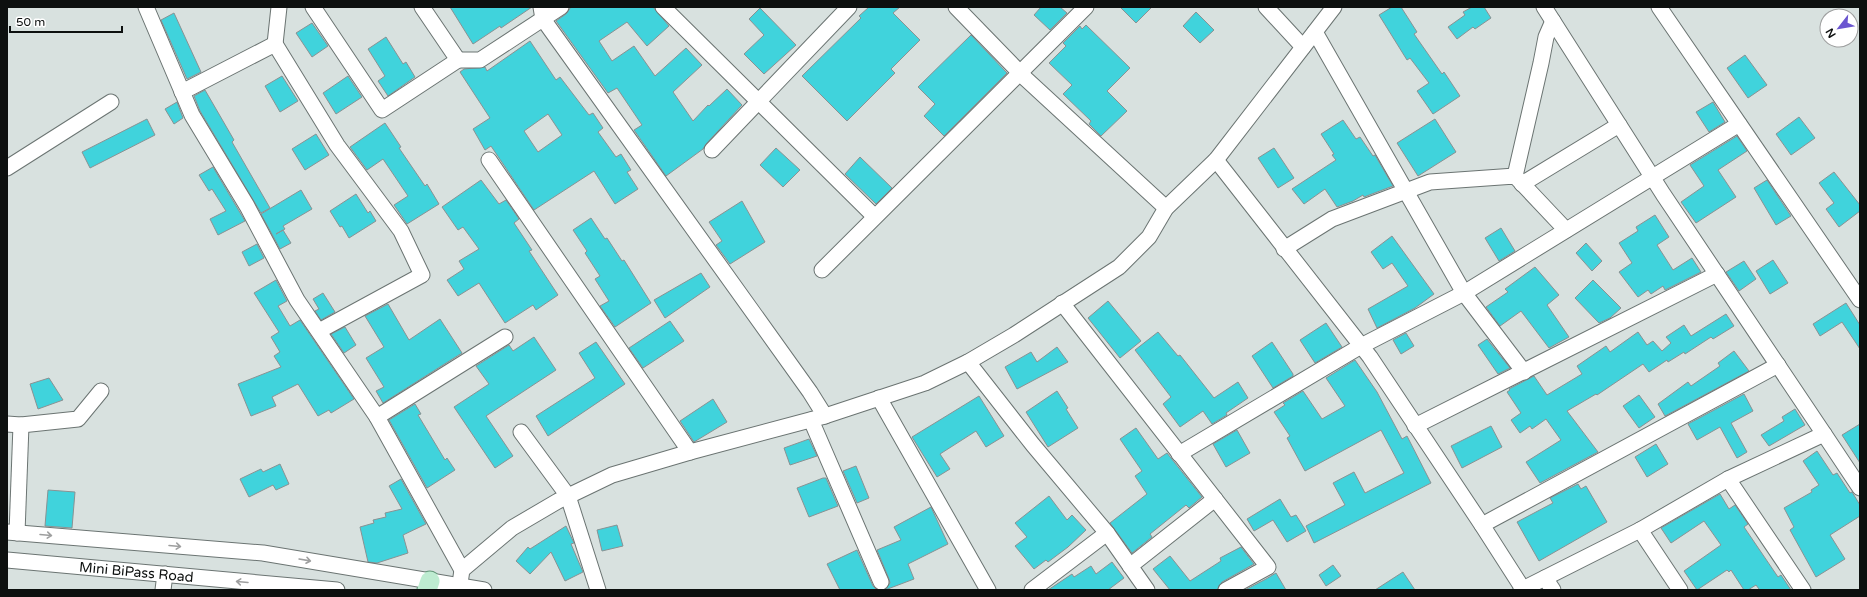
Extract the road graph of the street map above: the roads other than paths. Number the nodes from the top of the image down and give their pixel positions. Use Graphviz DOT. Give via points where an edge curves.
graph roads {
  1 [pos="146,7"];
  2 [pos="279,7"];
  3 [pos="313,7"];
  4 [pos="422,7"];
  5 [pos="561,7"];
  6 [pos="663,7"];
  7 [pos="850,7"];
  8 [pos="956,7"];
  9 [pos="1086,7"];
  10 [pos="1266,7"];
  11 [pos="1334,7"];
  12 [pos="1659,7"];
  13 [pos="1550,12"];
  14 [pos="542,13"];
  15 [pos="1315,32"];
  16 [pos="275,44"];
  17 [pos="1303,47"];
  18 [pos="458,60"];
  19 [pos="1022,73"];
  20 [pos="182,92"];
  21 [pos="111,102"];
  22 [pos="758,102"];
  23 [pos="1739,124"];
  24 [pos="1619,125"];
  25 [pos="712,150"];
  26 [pos="489,160"];
  27 [pos="1216,160"];
  28 [pos="7,168"];
  29 [pos="1653,178"];
  30 [pos="1518,180"];
  31 [pos="1405,191"];
  32 [pos="1166,208"];
  33 [pos="874,216"];
  34 [pos="1566,230"];
  35 [pos="1284,249"];
  36 [pos="822,270"];
  37 [pos="1717,274"];
  38 [pos="1464,294"];
  39 [pos="1860,300"];
  40 [pos="1062,303"];
  41 [pos="319,331"];
  42 [pos="505,337"];
  43 [pos="1361,346"];
  44 [pos="968,362"];
  45 [pos="1778,365"];
  46 [pos="1524,372"];
  47 [pos="101,391"];
  48 [pos="879,398"];
  49 [pos="377,417"];
  50 [pos="818,418"];
  51 [pos="14,424"];
  52 [pos="1415,426"];
  53 [pos="521,432"];
  54 [pos="1824,434"];
  55 [pos="690,452"];
  56 [pos="1179,454"];
  57 [pos="1728,479"];
  58 [pos="1860,488"];
  59 [pos="568,496"];
  60 [pos="1215,499"];
  61 [pos="1482,525"];
  62 [pos="1640,530"];
  63 [pos="12,532"];
  64 [pos="1107,533"];
  65 [pos="7,560"];
  66 [pos="1130,566"];
  67 [pos="462,570"];
  68 [pos="165,574"];
  69 [pos="1545,578"];
  70 [pos="881,582"];
  71 [pos="429,586"];
  72 [pos="460,588"];
  73 [pos="163,590"];
  74 [pos="337,590"];
  75 [pos="484,590"];
  76 [pos="598,590"];
  77 [pos="988,590"];
  78 [pos="1032,590"];
  79 [pos="1147,590"];
  80 [pos="1226,590"];
  81 [pos="1522,590"];
  82 [pos="1553,590"];
  83 [pos="1680,590"];
  84 [pos="1803,590"];
  1 -- 20 [label="street"];
  2 -- 16 [label="street"];
  3 -- 18 [label="street" via="382,110"];
  4 -- 18 [label="street"];
  5 -- 14 [label="street"];
  6 -- 22 [label="street"];
  7 -- 22 [label="street"];
  8 -- 19 [label="street"];
  9 -- 19 [label="street"];
  10 -- 17 [label="street"];
  11 -- 15 [label="street"];
  12 -- 23 [label="street"];
  13 -- 24 [label="street"];
  13 -- 30 [label="street"];
  14 -- 18 [label="street" via="480,60"];
  14 -- 50 [label="street" via="810,392"];
  15 -- 17 [label="street"];
  15 -- 31 [label="street"];
  16 -- 20 [label="street"];
  16 -- 41 [label="street" via="337,145 401,231 422,275"];
  17 -- 27 [label="street"];
  19 -- 32 [label="street"];
  19 -- 33 [label="street"];
  20 -- 41 [label="street" via="192,115 247,206 297,300"];
  21 -- 28 [label="street"];
  22 -- 25 [label="street"];
  22 -- 33 [label="street"];
  23 -- 29 [label="street"];
  23 -- 39 [label="street"];
  24 -- 29 [label="street"];
  24 -- 30 [label="street"];
  26 -- 55 [label="street"];
  27 -- 32 [label="street"];
  27 -- 35 [label="street"];
  29 -- 34 [label="street"];
  29 -- 37 [label="street"];
  30 -- 31 [label="street" via="1430,182"];
  30 -- 34 [label="street"];
  31 -- 35 [label="street" via="1332,219"];
  31 -- 38 [label="street"];
  32 -- 40 [label="street" via="1150,237 1119,267"];
  33 -- 36 [label="street"];
  34 -- 38 [label="street"];
  35 -- 43 [label="street"];
  37 -- 45 [label="street"];
  37 -- 46 [label="street"];
  38 -- 43 [label="street"];
  38 -- 46 [label="street"];
  40 -- 44 [label="street"];
  40 -- 56 [label="street"];
  41 -- 49 [label="street"];
  42 -- 49 [label="street"];
  43 -- 52 [label="street"];
  43 -- 56 [label="street"];
  44 -- 48 [label="street" via="925,383"];
  44 -- 64 [label="street"];
  45 -- 54 [label="street"];
  45 -- 61 [label="street"];
  46 -- 52 [label="street"];
  47 -- 51 [label="street" via="78,419"];
  48 -- 50 [label="street"];
  48 -- 77 [label="street"];
  49 -- 67 [label="street"];
  50 -- 55 [label="street"];
  50 -- 70 [label="street"];
  51 -- 63 [label="street"];
  52 -- 61 [label="street"];
  53 -- 59 [label="street"];
  54 -- 57 [label="street"];
  54 -- 58 [label="street"];
  55 -- 59 [label="street" via="612,475"];
  56 -- 60 [label="street"];
  57 -- 62 [label="street"];
  57 -- 84 [label="street"];
  59 -- 67 [label="street" via="512,528"];
  59 -- 76 [label="street"];
  60 -- 66 [label="street"];
  60 -- 80 [label="street" via="1268,567"];
  61 -- 81 [label="street"];
  62 -- 69 [label="street"];
  62 -- 83 [label="street"];
  63 -- 71 [label="street, one-way" via="263,553"];
  64 -- 66 [label="street"];
  64 -- 78 [label="street"];
  65 -- 68 [label="street, Mini BiPass Road"];
  66 -- 79 [label="street"];
  67 -- 72 [label="street"];
  68 -- 73 [label="street"];
  74 -- 68 [label="street, Mini BiPass Road, one-way"];
  69 -- 81 [label="street"];
  69 -- 82 [label="street"];
  71 -- 72 [label="street"];
  72 -- 75 [label="street"];
}
